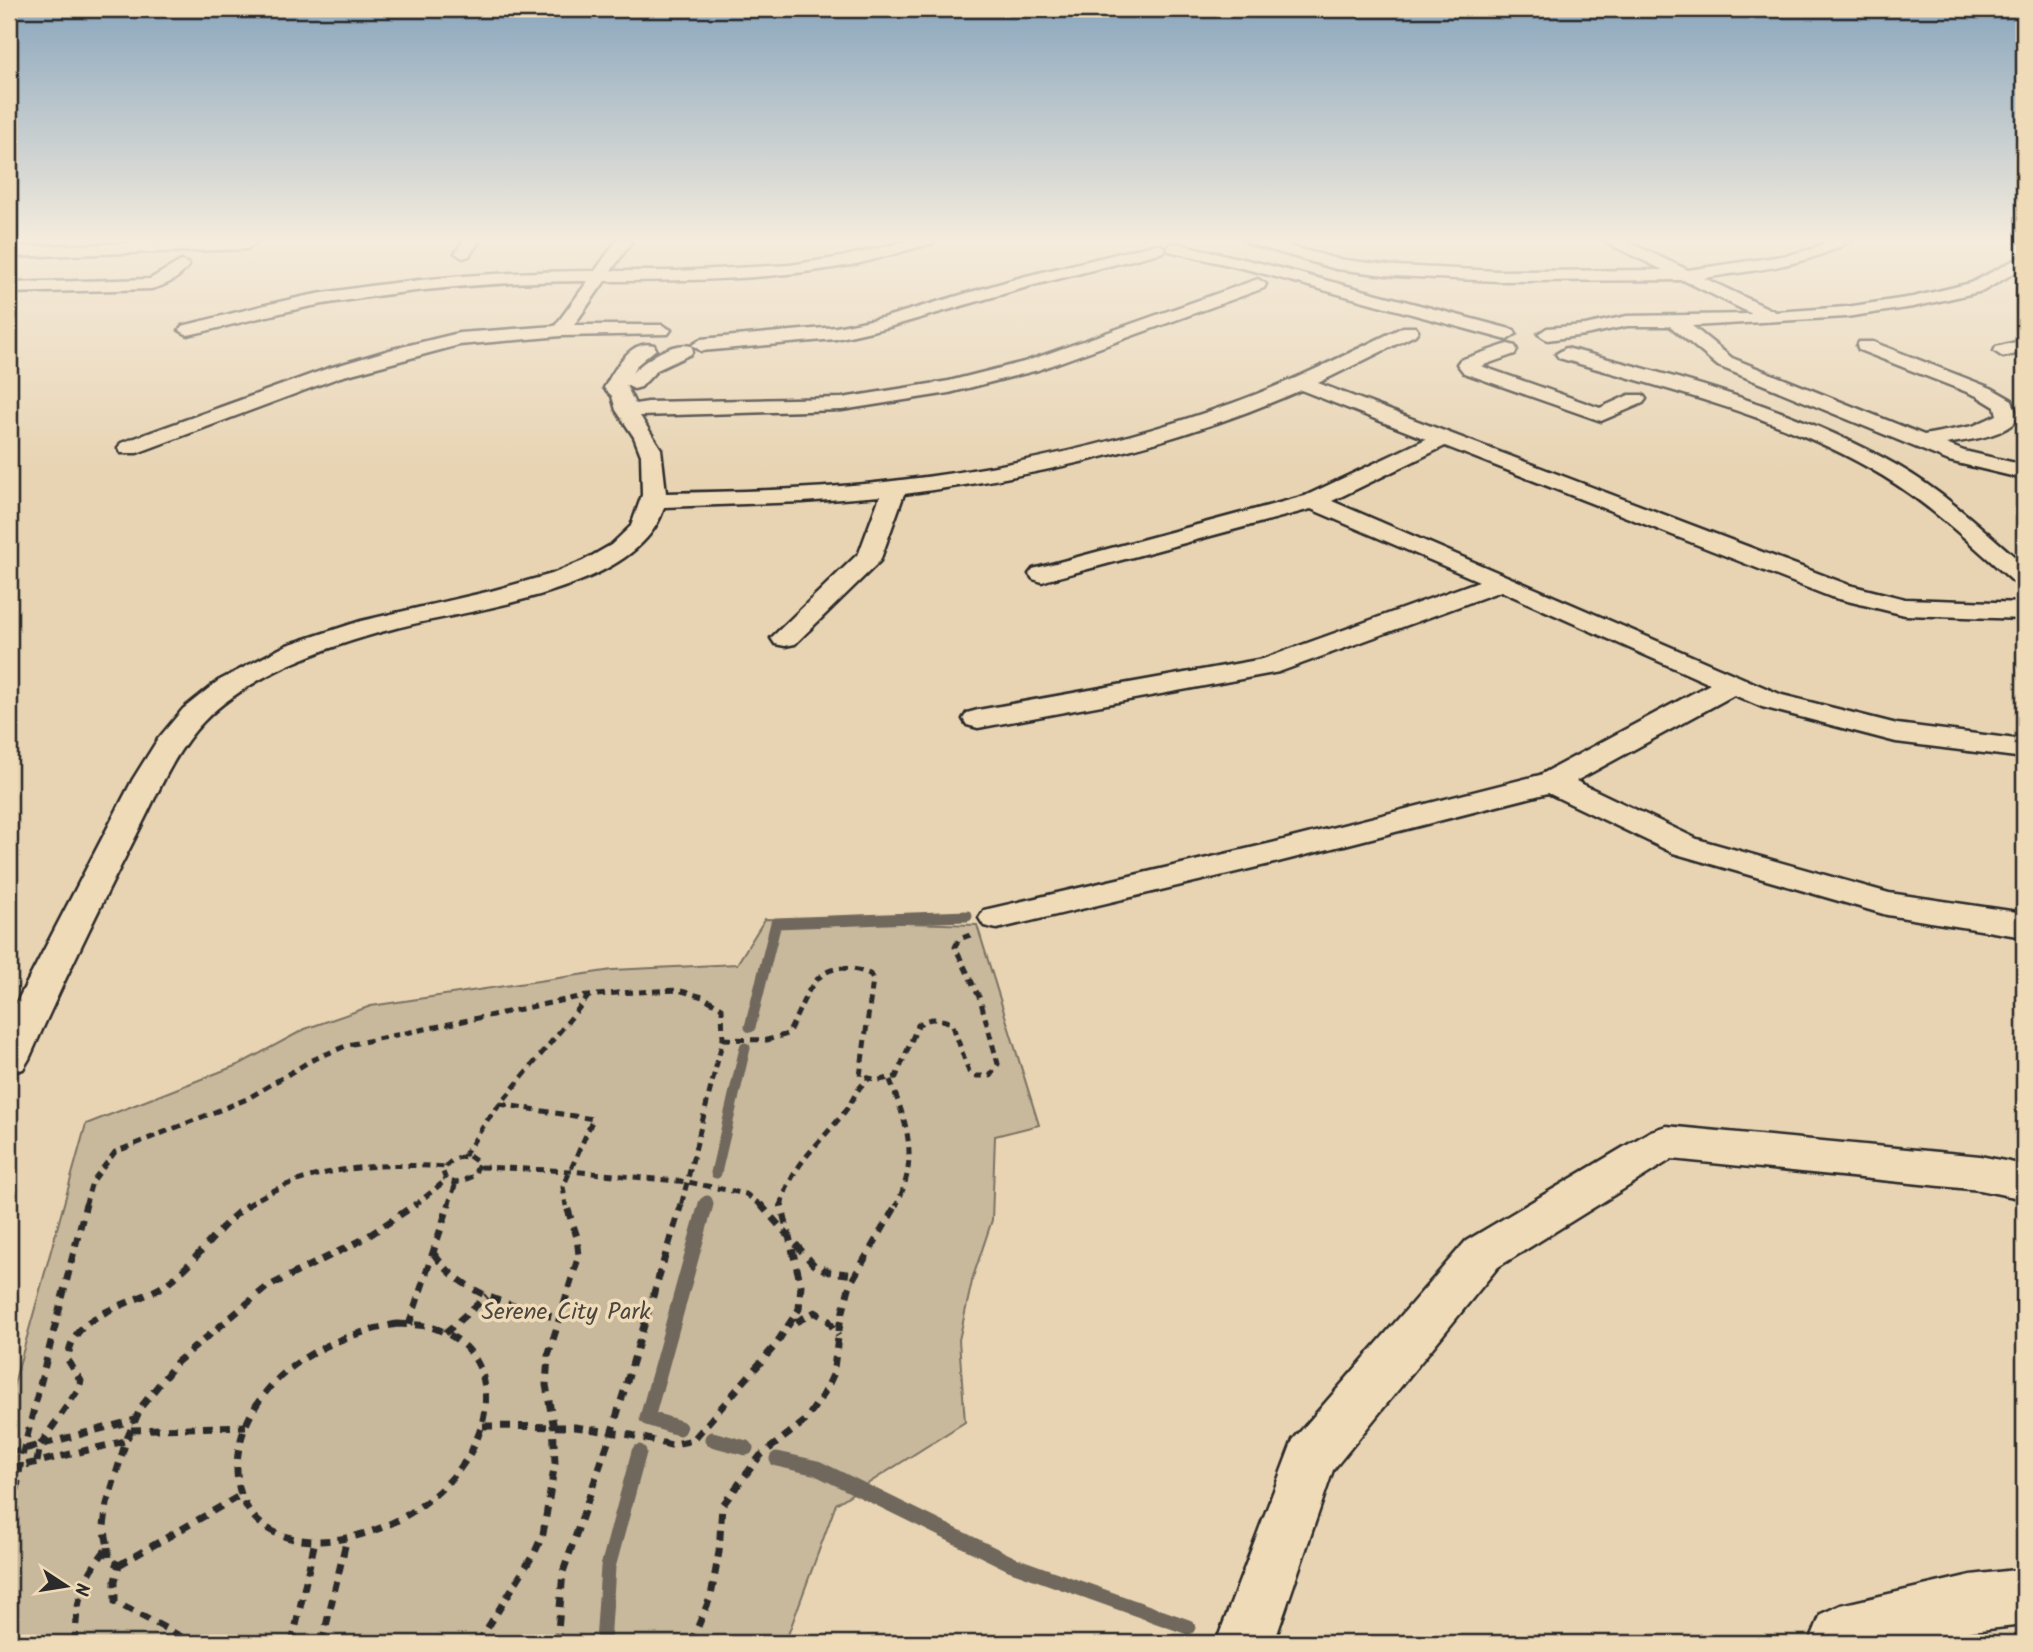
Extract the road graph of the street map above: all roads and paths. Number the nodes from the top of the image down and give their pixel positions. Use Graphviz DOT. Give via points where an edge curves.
graph roads {
  1 [pos="243,317"];
  2 [pos="571,317"];
  3 [pos="906,317"];
  4 [pos="1166,317"];
  5 [pos="1438,317"];
  6 [pos="1761,317"];
  7 [pos="1674,321"];
  8 [pos="188,330"];
  9 [pos="662,330"];
  10 [pos="561,331"];
  11 [pos="1409,331"];
  12 [pos="600,332"];
  13 [pos="1519,337"];
  14 [pos="696,343"];
  15 [pos="643,345"];
  16 [pos="1866,346"];
  17 [pos="2024,346"];
  18 [pos="2003,351"];
  19 [pos="1556,352"];
  20 [pos="1477,359"];
  21 [pos="1301,383"];
  22 [pos="1612,391"];
  23 [pos="625,402"];
  24 [pos="1443,439"];
  25 [pos="1920,442"];
  26 [pos="129,448"];
  27 [pos="2024,472"];
  28 [pos="894,488"];
  29 [pos="654,500"];
  30 [pos="1313,501"];
  31 [pos="1042,574"];
  32 [pos="2024,578"];
  33 [pos="1502,582"];
  34 [pos="2024,611"];
  35 [pos="785,639"];
  36 [pos="1732,684"];
  37 [pos="978,719"];
  38 [pos="2024,748"];
  39 [pos="1551,782"];
  40 [pos="998,918"];
  41 [pos="2024,925"];
  42 [pos="589,996"];
  43 [pos="723,1039"];
  44 [pos="9,1059"];
  45 [pos="869,1079"];
  46 [pos="890,1080"];
  47 [pos="500,1104"];
  48 [pos="464,1156"];
  49 [pos="444,1167"];
  50 [pos="480,1167"];
  51 [pos="570,1171"];
  52 [pos="446,1180"];
  53 [pos="688,1182"];
  54 [pos="2024,1182"];
  55 [pos="456,1183"];
  56 [pos="787,1234"];
  57 [pos="433,1254"];
  58 [pos="857,1275"];
  59 [pos="487,1296"];
  60 [pos="558,1318"];
  61 [pos="792,1324"];
  62 [pos="409,1325"];
  63 [pos="445,1333"];
  64 [pos="838,1337"];
  65 [pos="135,1420"];
  66 [pos="553,1423"];
  67 [pos="246,1426"];
  68 [pos="483,1426"];
  69 [pos="131,1430"];
  70 [pos="612,1431"];
  71 [pos="126,1441"];
  72 [pos="40,1445"];
  73 [pos="25,1448"];
  74 [pos="9,1452"];
  75 [pos="37,1462"];
  76 [pos="21,1466"];
  77 [pos="9,1469"];
  78 [pos="241,1495"];
  79 [pos="315,1541"];
  80 [pos="346,1542"];
  81 [pos="9,1544"];
  82 [pos="108,1547"];
  83 [pos="119,1565"];
  84 [pos="2024,1597"];
  85 [pos="75,1643"];
  86 [pos="188,1643"];
  87 [pos="292,1643"];
  88 [pos="322,1643"];
  89 [pos="478,1643"];
  90 [pos="557,1643"];
  91 [pos="691,1643"];
  92 [pos="1245,1643"];
  93 [pos="1838,1643"];
  1 -- 8 [label="street"];
  2 -- 10 [label="street"];
  3 -- 14 [label="street" via="836,332"];
  4 -- 23 [label="street" via="1031,366 949,387 842,404 649,408"];
  5 -- 13 [label="street"];
  6 -- 7 [label="street"];
  7 -- 19 [label="street" via="1627,321"];
  7 -- 25 [label="street" via="1725,362"];
  9 -- 12 [label="street"];
  9 -- 14 [label="street" via="686,329"];
  9 -- 15 [label="street"];
  10 -- 12 [label="street"];
  10 -- 26 [label="street" via="459,340 400,353"];
  11 -- 21 [label="street"];
  12 -- 15 [label="street"];
  13 -- 19 [label="street"];
  13 -- 19 [label="street"];
  13 -- 20 [label="street"];
  14 -- 15 [label="street"];
  14 -- 23 [label="street" via="641,373"];
  15 -- 23 [label="street" via="614,388"];
  16 -- 25 [label="street" via="2005,404 2008,418 1998,423"];
  17 -- 18 [label="street"];
  19 -- 20 [label="street" via="1511,370"];
  19 -- 32 [label="street" via="1801,428 1863,457 1931,498"];
  20 -- 22 [label="street" via="1468,367 1601,415 1636,399"];
  21 -- 24 [label="street"];
  21 -- 28 [label="street" via="1171,430 1089,452"];
  23 -- 29 [label="street" via="651,450"];
  24 -- 30 [label="street"];
  24 -- 34 [label="street" via="1840,591 1905,607"];
  25 -- 27 [label="street"];
  28 -- 29 [label="street"];
  28 -- 35 [label="street" via="871,556"];
  29 -- 44 [label="street" via="640,532 580,572 528,590 325,640 243,678 207,702 172,736 55,957"];
  30 -- 31 [label="street"];
  30 -- 33 [label="street"];
  33 -- 36 [label="street"];
  33 -- 37 [label="street" via="1269,666"];
  36 -- 38 [label="street" via="1772,701 1896,733"];
  36 -- 39 [label="street"];
  39 -- 40 [label="street"];
  39 -- 41 [label="street" via="1685,846 1887,904"];
  40 -- 46 [label="path" via="982,931 960,939 955,947 979,999 998,1064 995,1071 984,1077 969,1072 952,1023 925,1019 914,1030 902,1070"];
  42 -- 43 [label="path" via="678,990 703,997 722,1008"];
  42 -- 47 [label="path"];
  42 -- 73 [label="path" via="348,1045 235,1104 115,1152 92,1182"];
  43 -- 45 [label="path" via="767,1040 788,1034 822,972 832,967 863,971 873,980 859,1069 860,1076"];
  43 -- 53 [label="path"];
  45 -- 46 [label="path"];
  45 -- 56 [label="path" via="796,1167 780,1208"];
  46 -- 58 [label="path" via="906,1122 910,1170 892,1217"];
  47 -- 48 [label="path"];
  47 -- 51 [label="path" via="593,1119"];
  48 -- 49 [label="path"];
  48 -- 50 [label="path" via="477,1160"];
  49 -- 52 [label="path"];
  49 -- 72 [label="path" via="384,1166 327,1175 299,1181 250,1203 217,1231 186,1270 161,1289 84,1325 67,1355 81,1381 78,1390"];
  50 -- 51 [label="path"];
  50 -- 55 [label="path" via="468,1180"];
  51 -- 53 [label="path"];
  51 -- 60 [label="path" via="562,1187 563,1199 577,1232 579,1255"];
  52 -- 55 [label="path"];
  52 -- 65 [label="path" via="364,1239 267,1287 177,1362"];
  53 -- 56 [label="path" via="746,1194"];
  53 -- 70 [label="path"];
  54 -- 92 [label="street" via="1980,1173 1666,1142 1482,1254 1311,1457"];
  55 -- 57 [label="path"];
  56 -- 58 [label="path" via="814,1265"];
  56 -- 61 [label="path" via="802,1296"];
  57 -- 59 [label="path" via="442,1269"];
  57 -- 62 [label="path"];
  58 -- 64 [label="path" via="845,1302"];
  59 -- 60 [label="path"];
  59 -- 63 [label="path"];
  60 -- 66 [label="path" via="546,1371"];
  61 -- 64 [label="path" via="815,1311 831,1321"];
  61 -- 70 [label="path" via="686,1446"];
  62 -- 63 [label="path"];
  62 -- 67 [label="path" via="359,1331 320,1347 285,1372 257,1404"];
  63 -- 68 [label="path" via="460,1340 480,1362 488,1392"];
  64 -- 91 [label="path" via="827,1391 805,1420 760,1456 722,1506 711,1597"];
  65 -- 69 [label="path"];
  65 -- 72 [label="path"];
  66 -- 68 [label="path"];
  66 -- 70 [label="path"];
  66 -- 89 [label="path" via="555,1464 543,1534"];
  67 -- 69 [label="path"];
  67 -- 78 [label="path" via="239,1438 234,1475"];
  68 -- 80 [label="path" via="465,1463 434,1496 394,1524"];
  69 -- 71 [label="path"];
  70 -- 90 [label="path" via="563,1572"];
  71 -- 75 [label="path"];
  71 -- 82 [label="path" via="107,1504 104,1526"];
  72 -- 73 [label="path"];
  72 -- 75 [label="path"];
  73 -- 74 [label="path"];
  73 -- 76 [label="path"];
  75 -- 76 [label="path"];
  76 -- 77 [label="path"];
  76 -- 81 [label="path"];
  78 -- 79 [label="path" via="245,1506 269,1530"];
  78 -- 83 [label="path"];
  79 -- 80 [label="path"];
  79 -- 87 [label="path"];
  80 -- 88 [label="path"];
  82 -- 83 [label="path" via="109,1560"];
  82 -- 85 [label="path" via="75,1603"];
  83 -- 86 [label="path" via="115,1602"];
  84 -- 93 [label="street" via="1971,1602 1841,1634"];
}
